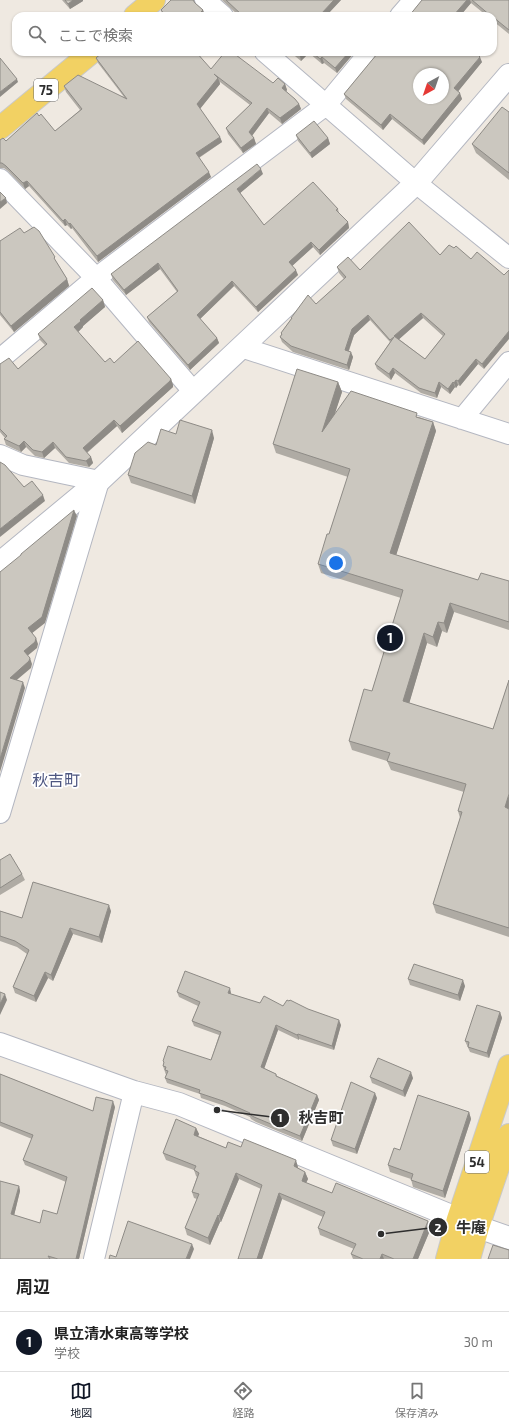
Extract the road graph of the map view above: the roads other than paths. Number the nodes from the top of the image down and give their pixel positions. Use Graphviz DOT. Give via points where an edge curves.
graph roads {
  1 [pos="154,0"];
  2 [pos="205,0"];
  3 [pos="414,0"];
  4 [pos="140,12"];
  5 [pos="218,12"];
  6 [pos="404,12"];
  7 [pos="87,56"];
  8 [pos="270,56"];
  9 [pos="367,56"];
  10 [pos="509,75"];
  11 [pos="326,105"];
  12 [pos="0,128"];
  13 [pos="0,178"];
  14 [pos="416,183"];
  15 [pos="509,258"];
  16 [pos="96,278"];
  17 [pos="241,348"];
  18 [pos="0,359"];
  19 [pos="509,362"];
  20 [pos="194,392"];
  21 [pos="462,419"];
  22 [pos="509,434"];
  23 [pos="0,455"];
  24 [pos="99,481"];
  25 [pos="0,563"];
  26 [pos="3,790"];
  27 [pos="0,813"];
  28 [pos="0,1044"];
  29 [pos="509,1066"];
  30 [pos="134,1092"];
  31 [pos="509,1135"];
  32 [pos="458,1219"];
  33 [pos="478,1227"];
  34 [pos="509,1238"];
  35 [pos="94,1259"];
  36 [pos="447,1259"];
  37 [pos="469,1259"];
  1 -- 4 [label="main road"];
  2 -- 5 [label="street"];
  3 -- 6 [label="street"];
  7 -- 12 [label="main road, 75"];
  8 -- 11 [label="street"];
  9 -- 11 [label="street"];
  10 -- 14 [label="street"];
  11 -- 14 [label="street"];
  11 -- 16 [label="street"];
  13 -- 16 [label="street"];
  14 -- 15 [label="street"];
  14 -- 17 [label="street"];
  16 -- 18 [label="street"];
  16 -- 20 [label="street"];
  17 -- 20 [label="street"];
  17 -- 21 [label="street"];
  19 -- 21 [label="street"];
  20 -- 24 [label="street"];
  21 -- 22 [label="street"];
  23 -- 24 [label="street" via="24,465"];
  24 -- 25 [label="street"];
  24 -- 26 [label="street"];
  26 -- 27 [label="street"];
  28 -- 30 [label="street"];
  29 -- 32 [label="main road, 54"];
  30 -- 32 [label="street" via="180,1104"];
  30 -- 35 [label="street"];
  31 -- 33 [label="main road, 54"];
  32 -- 33 [label="street"];
  32 -- 36 [label="main road, 54"];
  33 -- 34 [label="street"];
  33 -- 37 [label="main road, 54"];
}
